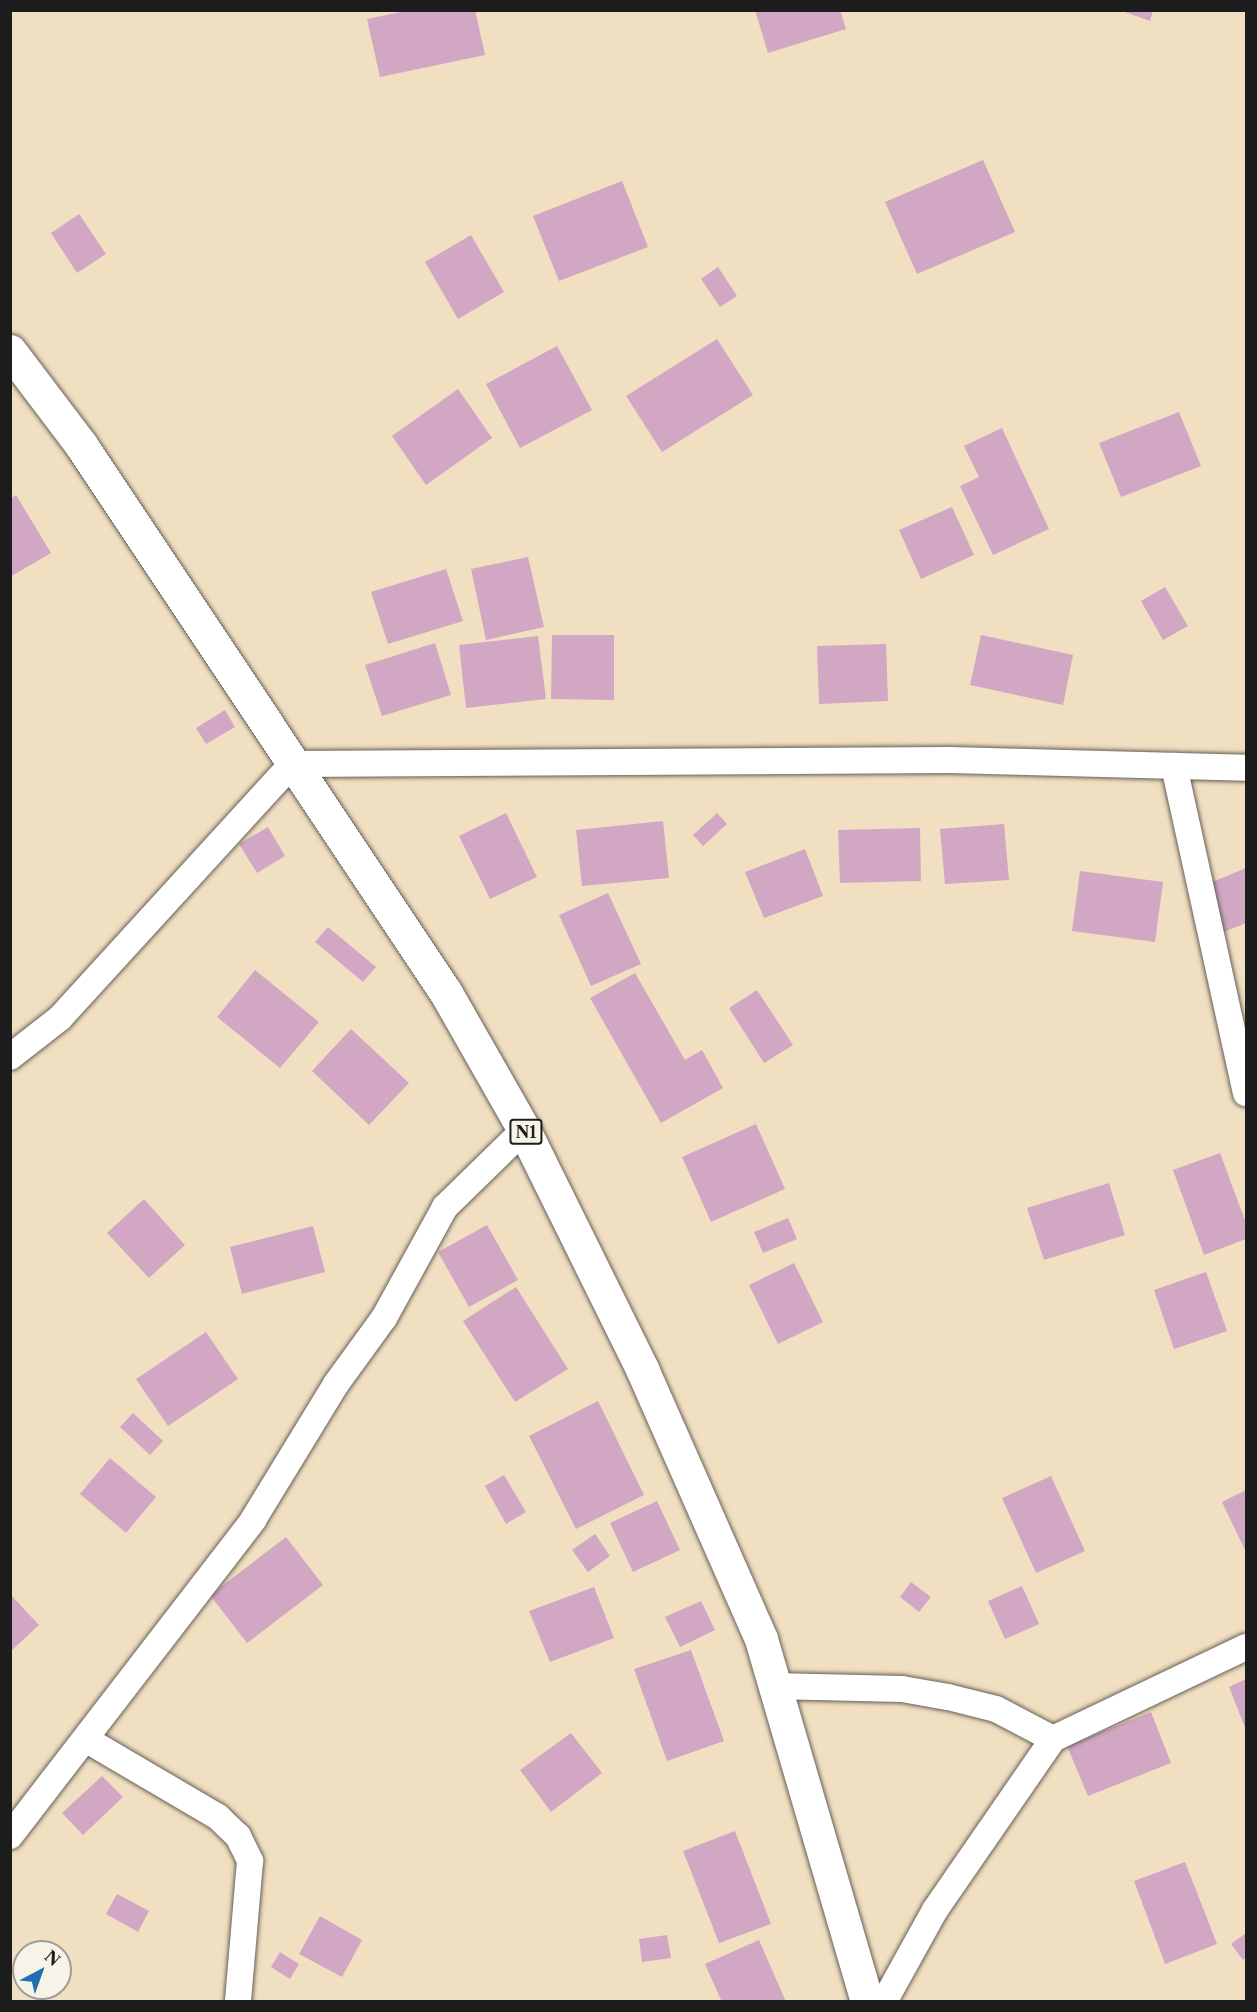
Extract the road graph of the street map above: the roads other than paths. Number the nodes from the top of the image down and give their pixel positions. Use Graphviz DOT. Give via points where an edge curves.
graph roads {
  1 [pos="10,351"];
  2 [pos="292,764"];
  3 [pos="1174,766"];
  4 [pos="1246,768"];
  5 [pos="10,1057"];
  6 [pos="1246,1093"];
  7 [pos="524,1130"];
  8 [pos="1246,1647"];
  9 [pos="773,1686"];
  10 [pos="1053,1739"];
  11 [pos="87,1740"];
  12 [pos="10,1836"];
  13 [pos="238,2001"];
  14 [pos="867,2001"];
  15 [pos="884,2001"];
  1 -- 2 [label="main road, N1" via="81,445"];
  2 -- 3 [label="street" via="950,760"];
  2 -- 5 [label="street" via="60,1018"];
  2 -- 7 [label="main road, N1" via="446,993"];
  3 -- 4 [label="street"];
  3 -- 6 [label="street"];
  7 -- 9 [label="main road, N1" via="642,1369 761,1640"];
  7 -- 11 [label="street" via="445,1207 384,1318 336,1383 253,1520"];
  8 -- 10 [label="street"];
  9 -- 10 [label="street" via="902,1689 948,1697 996,1709"];
  9 -- 14 [label="main road, N1"];
  10 -- 15 [label="street" via="935,1910"];
  11 -- 12 [label="street"];
  11 -- 13 [label="street" via="218,1817 238,1836 250,1861"];
}
